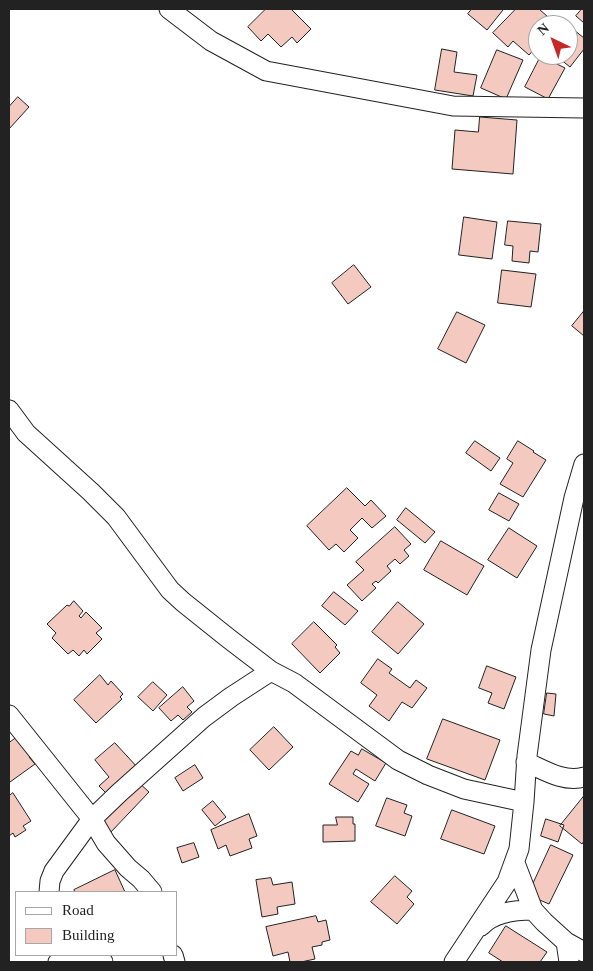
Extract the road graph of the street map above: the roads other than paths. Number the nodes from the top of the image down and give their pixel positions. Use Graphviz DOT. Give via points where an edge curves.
graph roads {
  1 [pos="169,9"];
  2 [pos="584,108"];
  3 [pos="9,410"];
  4 [pos="584,464"];
  5 [pos="271,671"];
  6 [pos="9,714"];
  7 [pos="526,762"];
  8 [pos="584,777"];
  9 [pos="524,802"];
  10 [pos="92,819"];
  11 [pos="515,863"];
  12 [pos="49,891"];
  13 [pos="151,891"];
  14 [pos="533,910"];
  15 [pos="473,935"];
  16 [pos="566,942"];
  17 [pos="584,952"];
  18 [pos="58,962"];
  19 [pos="103,962"];
  20 [pos="454,962"];
  21 [pos="569,962"];
  1 -- 2 [label="street" via="210,41 266,71 453,106"];
  3 -- 5 [label="street" via="26,433 116,517 170,590"];
  4 -- 7 [label="street" via="541,650"];
  5 -- 9 [label="street" via="294,683 398,760 464,789"];
  5 -- 10 [label="street" via="204,717"];
  6 -- 10 [label="street"];
  7 -- 8 [label="street" via="564,778"];
  7 -- 9 [label="street"];
  9 -- 11 [label="street"];
  10 -- 12 [label="street" via="54,871"];
  10 -- 13 [label="street" via="106,842"];
  11 -- 14 [label="street"];
  11 -- 15 [label="street" via="507,882"];
  14 -- 15 [label="street" via="505,912 486,921"];
  14 -- 16 [label="street"];
  15 -- 20 [label="street"];
  16 -- 17 [label="street"];
  16 -- 21 [label="street"];
  18 -- 19 [label="street"];
}
